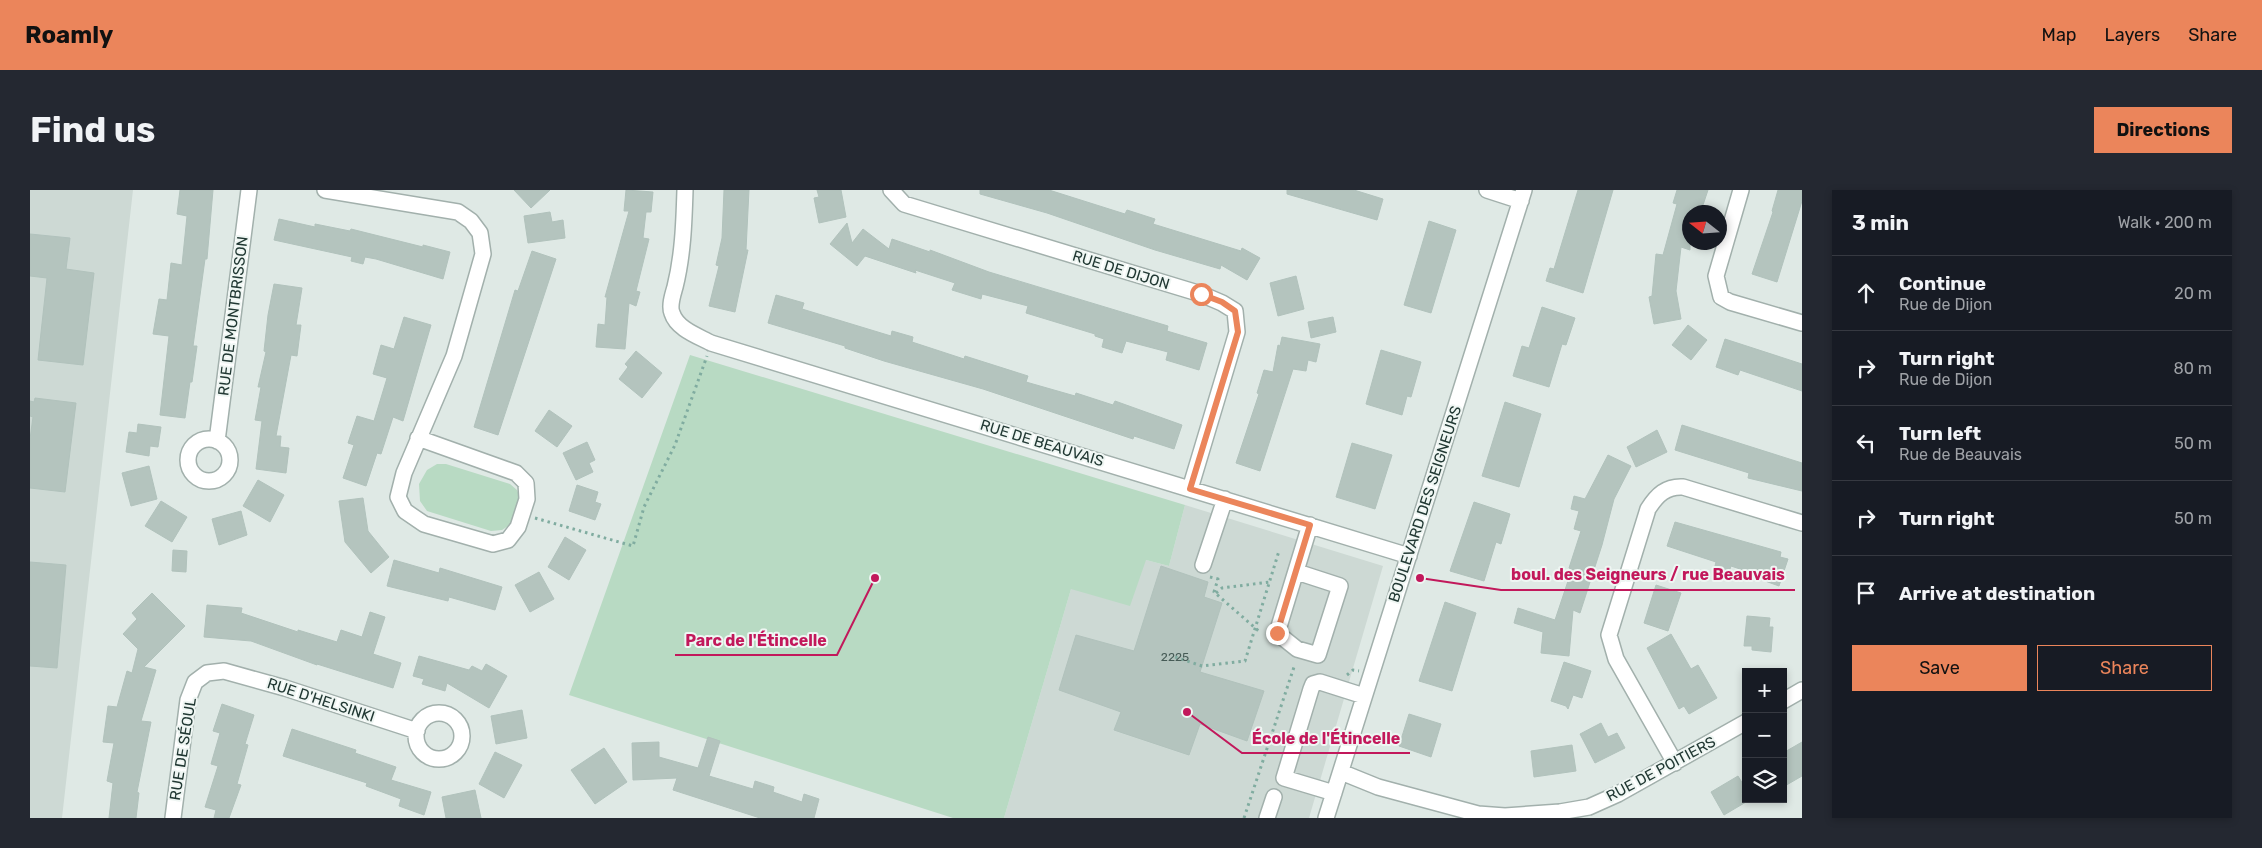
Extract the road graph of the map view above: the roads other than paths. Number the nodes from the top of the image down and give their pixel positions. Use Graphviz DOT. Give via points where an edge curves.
graph roads {
  1 [pos="248,190"];
  2 [pos="325,190"];
  3 [pos="685,190"];
  4 [pos="891,190"];
  5 [pos="1487,190"];
  6 [pos="1741,190"];
  7 [pos="1522,195"];
  8 [pos="1802,323"];
  9 [pos="418,438"];
  10 [pos="217,441"];
  11 [pos="1190,489"];
  12 [pos="1224,499"];
  13 [pos="1802,523"];
  14 [pos="1310,525"];
  15 [pos="1409,556"];
  16 [pos="1203,569"];
  17 [pos="1297,572"];
  18 [pos="224,671"];
  19 [pos="1802,690"];
  20 [pos="1364,696"];
  21 [pos="1787,699"];
  22 [pos="1742,724"];
  23 [pos="417,731"];
  24 [pos="1675,763"];
  25 [pos="1340,772"];
  26 [pos="1334,793"];
  27 [pos="1274,797"];
  28 [pos="1590,812"];
  29 [pos="173,818"];
  30 [pos="1267,818"];
  31 [pos="1326,818"];
  1 -- 10 [label="street, RUE DE MONTBRISSON"];
  2 -- 9 [label="street" via="458,212 480,233 483,254 454,356"];
  3 -- 11 [label="street, RUE DE BEAUVAIS" via="679,271 671,306 678,324 711,343"];
  4 -- 11 [label="street, RUE DE DIJON" via="904,204 1201,294 1235,311 1238,332"];
  5 -- 7 [label="street"];
  6 -- 8 [label="street" via="1716,276 1721,297"];
  7 -- 15 [label="street, BOULEVARD DES SEIGNEURS"];
  9 -- 9 [label="street" via="516,473 526,484 527,499 518,528 508,540 493,544 424,524 405,511 398,497"];
  11 -- 12 [label="street, RUE DE BEAUVAIS"];
  12 -- 14 [label="street, RUE DE BEAUVAIS"];
  12 -- 16 [label="street"];
  13 -- 24 [label="street" via="1683,487 1672,487 1662,492 1648,509 1609,635 1616,659"];
  14 -- 15 [label="street, RUE DE BEAUVAIS"];
  14 -- 17 [label="street"];
  15 -- 20 [label="street, BOULEVARD DES SEIGNEURS"];
  17 -- 17 [label="street" via="1277,633 1297,649 1318,655 1340,586"];
  18 -- 23 [label="street, RUE D'HELSINKI"];
  18 -- 29 [label="street, RUE DE SÉOUL" via="207,673 195,682 188,700"];
  19 -- 21 [label="street"];
  20 -- 25 [label="street, BOULEVARD DES SEIGNEURS"];
  20 -- 26 [label="street" via="1320,682 1313,684 1311,689 1284,778"];
  22 -- 24 [label="street, RUE DE POITIERS"];
  24 -- 28 [label="street, RUE DE POITIERS"];
  25 -- 26 [label="street, BOULEVARD DES SEIGNEURS"];
  25 -- 28 [label="street, RUE DE POITIERS" via="1403,794 1478,814"];
  26 -- 31 [label="street, BOULEVARD DES SEIGNEURS"];
  27 -- 30 [label="street"];
}
